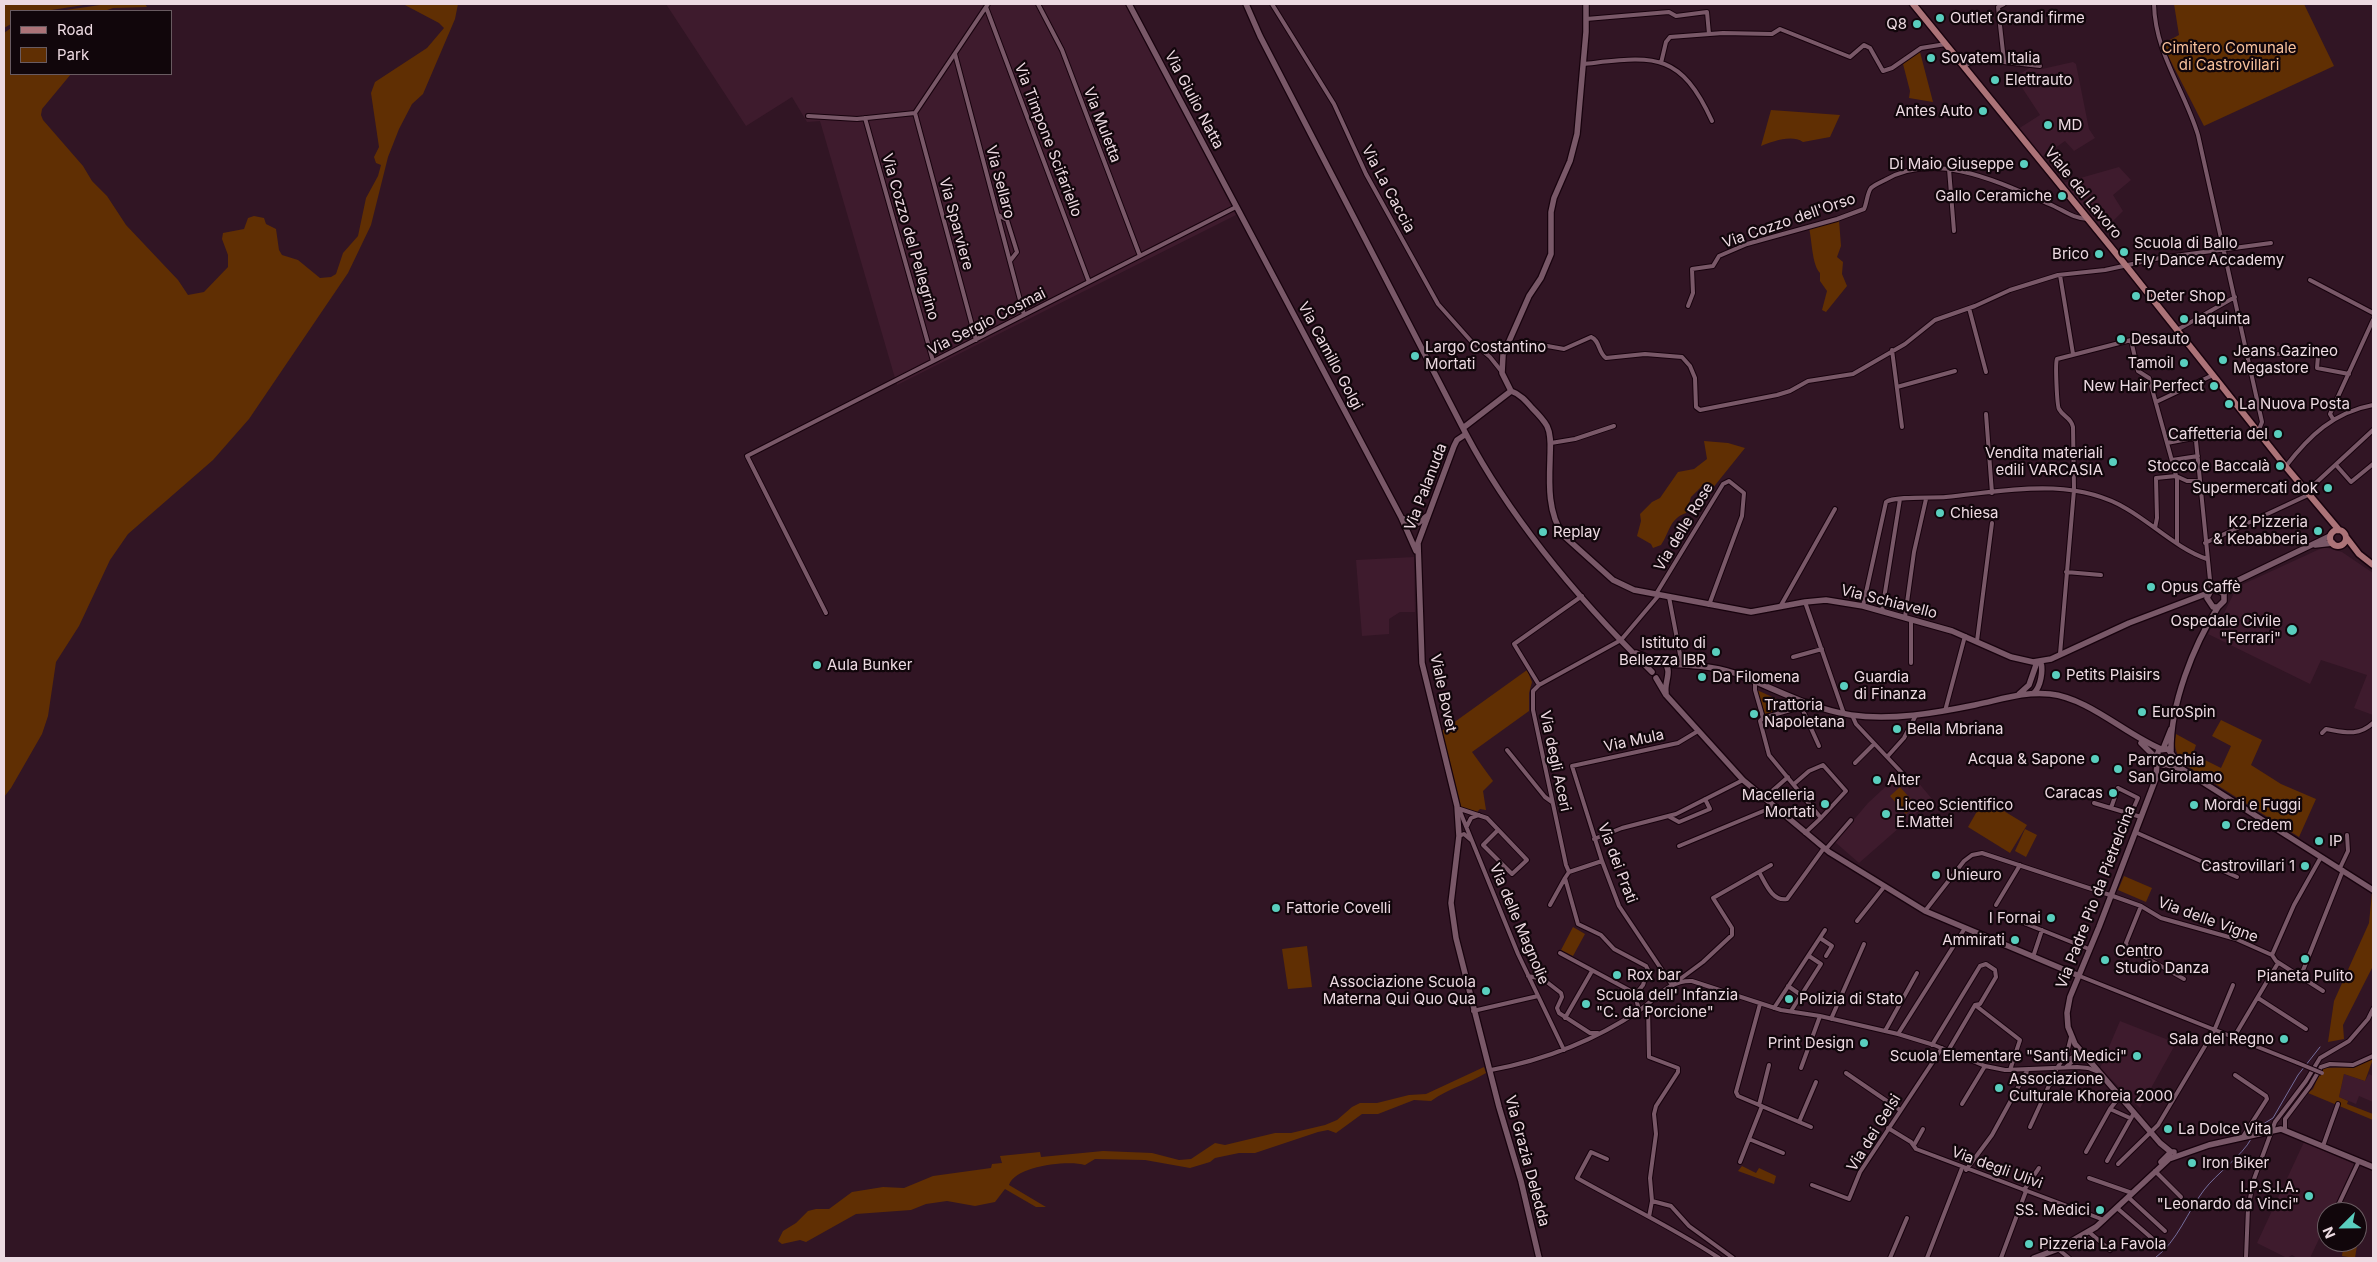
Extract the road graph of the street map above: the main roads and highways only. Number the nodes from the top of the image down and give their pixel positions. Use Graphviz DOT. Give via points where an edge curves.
graph roads {
  1 [pos="1913,4"];
  2 [pos="2327,516"];
  3 [pos="2339,530"];
  4 [pos="2346,537"];
  5 [pos="2332,538"];
  6 [pos="2342,545"];
  7 [pos="2359,554"];
  8 [pos="2373,565"];
  1 -- 2 [label="main road, Viale del Lavoro"];
  2 -- 3 [label="main road, Viale del Lavoro"];
  2 -- 5 [label="main road, Viale del Lavoro"];
  3 -- 4 [label="main road, Viale del Lavoro"];
  3 -- 5 [label="main road"];
  4 -- 6 [label="main road"];
  4 -- 7 [label="main road"];
  5 -- 6 [label="main road"];
  6 -- 7 [label="main road"];
  7 -- 8 [label="main road"];
}
